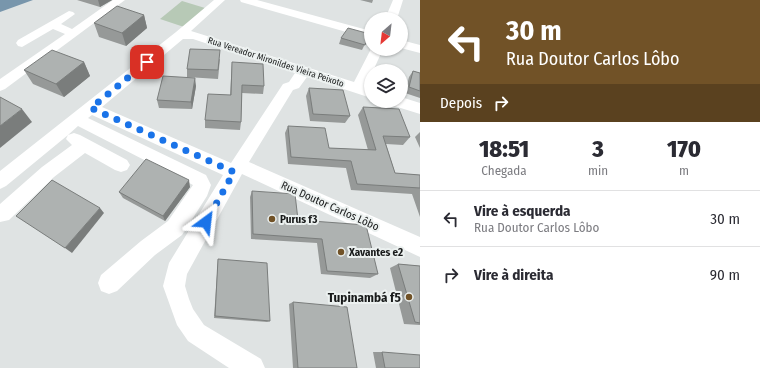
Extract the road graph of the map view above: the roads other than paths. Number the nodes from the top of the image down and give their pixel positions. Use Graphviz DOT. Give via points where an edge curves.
graph roads {
  1 [pos="120,0"];
  2 [pos="220,0"];
  3 [pos="245,0"];
  4 [pos="398,0"];
  5 [pos="394,12"];
  6 [pos="69,14"];
  7 [pos="52,25"];
  8 [pos="73,33"];
  9 [pos="364,33"];
  10 [pos="180,35"];
  11 [pos="22,43"];
  12 [pos="408,46"];
  13 [pos="420,49"];
  14 [pos="299,69"];
  15 [pos="0,86"];
  16 [pos="364,91"];
  17 [pos="408,105"];
  18 [pos="420,109"];
  19 [pos="84,113"];
  20 [pos="62,131"];
  21 [pos="84,145"];
  22 [pos="121,165"];
  23 [pos="237,169"];
  24 [pos="0,181"];
  25 [pos="2,214"];
  26 [pos="420,247"];
  27 [pos="109,283"];
  28 [pos="252,368"];
  1 -- 8 [label="street"];
  2 -- 10 [label="street"];
  3 -- 9 [label="street"];
  4 -- 5 [label="street"];
  6 -- 7 [label="street"];
  7 -- 8 [label="street"];
  7 -- 11 [label="street"];
  8 -- 15 [label="street"];
  10 -- 14 [label="street, Rua Vereador Mironildes Vieira Peixoto" via="194,35"];
  10 -- 19 [label="street"];
  12 -- 13 [label="street"];
  14 -- 16 [label="street, Rua Vereador Mironildes Vieira Peixoto"];
  14 -- 23 [label="street" via="294,85 288,87"];
  17 -- 18 [label="street"];
  19 -- 20 [label="street"];
  19 -- 23 [label="street, Rua Doutor Carlos Lôbo"];
  19 -- 27 [label="street" via="200,180 202,185 175,228"];
  20 -- 21 [label="street"];
  20 -- 24 [label="street"];
  21 -- 22 [label="street"];
  21 -- 25 [label="street" via="48,172"];
  23 -- 26 [label="street, Rua Doutor Carlos Lôbo"];
  23 -- 28 [label="street" via="177,271 174,286 185,317 196,333"];
}
